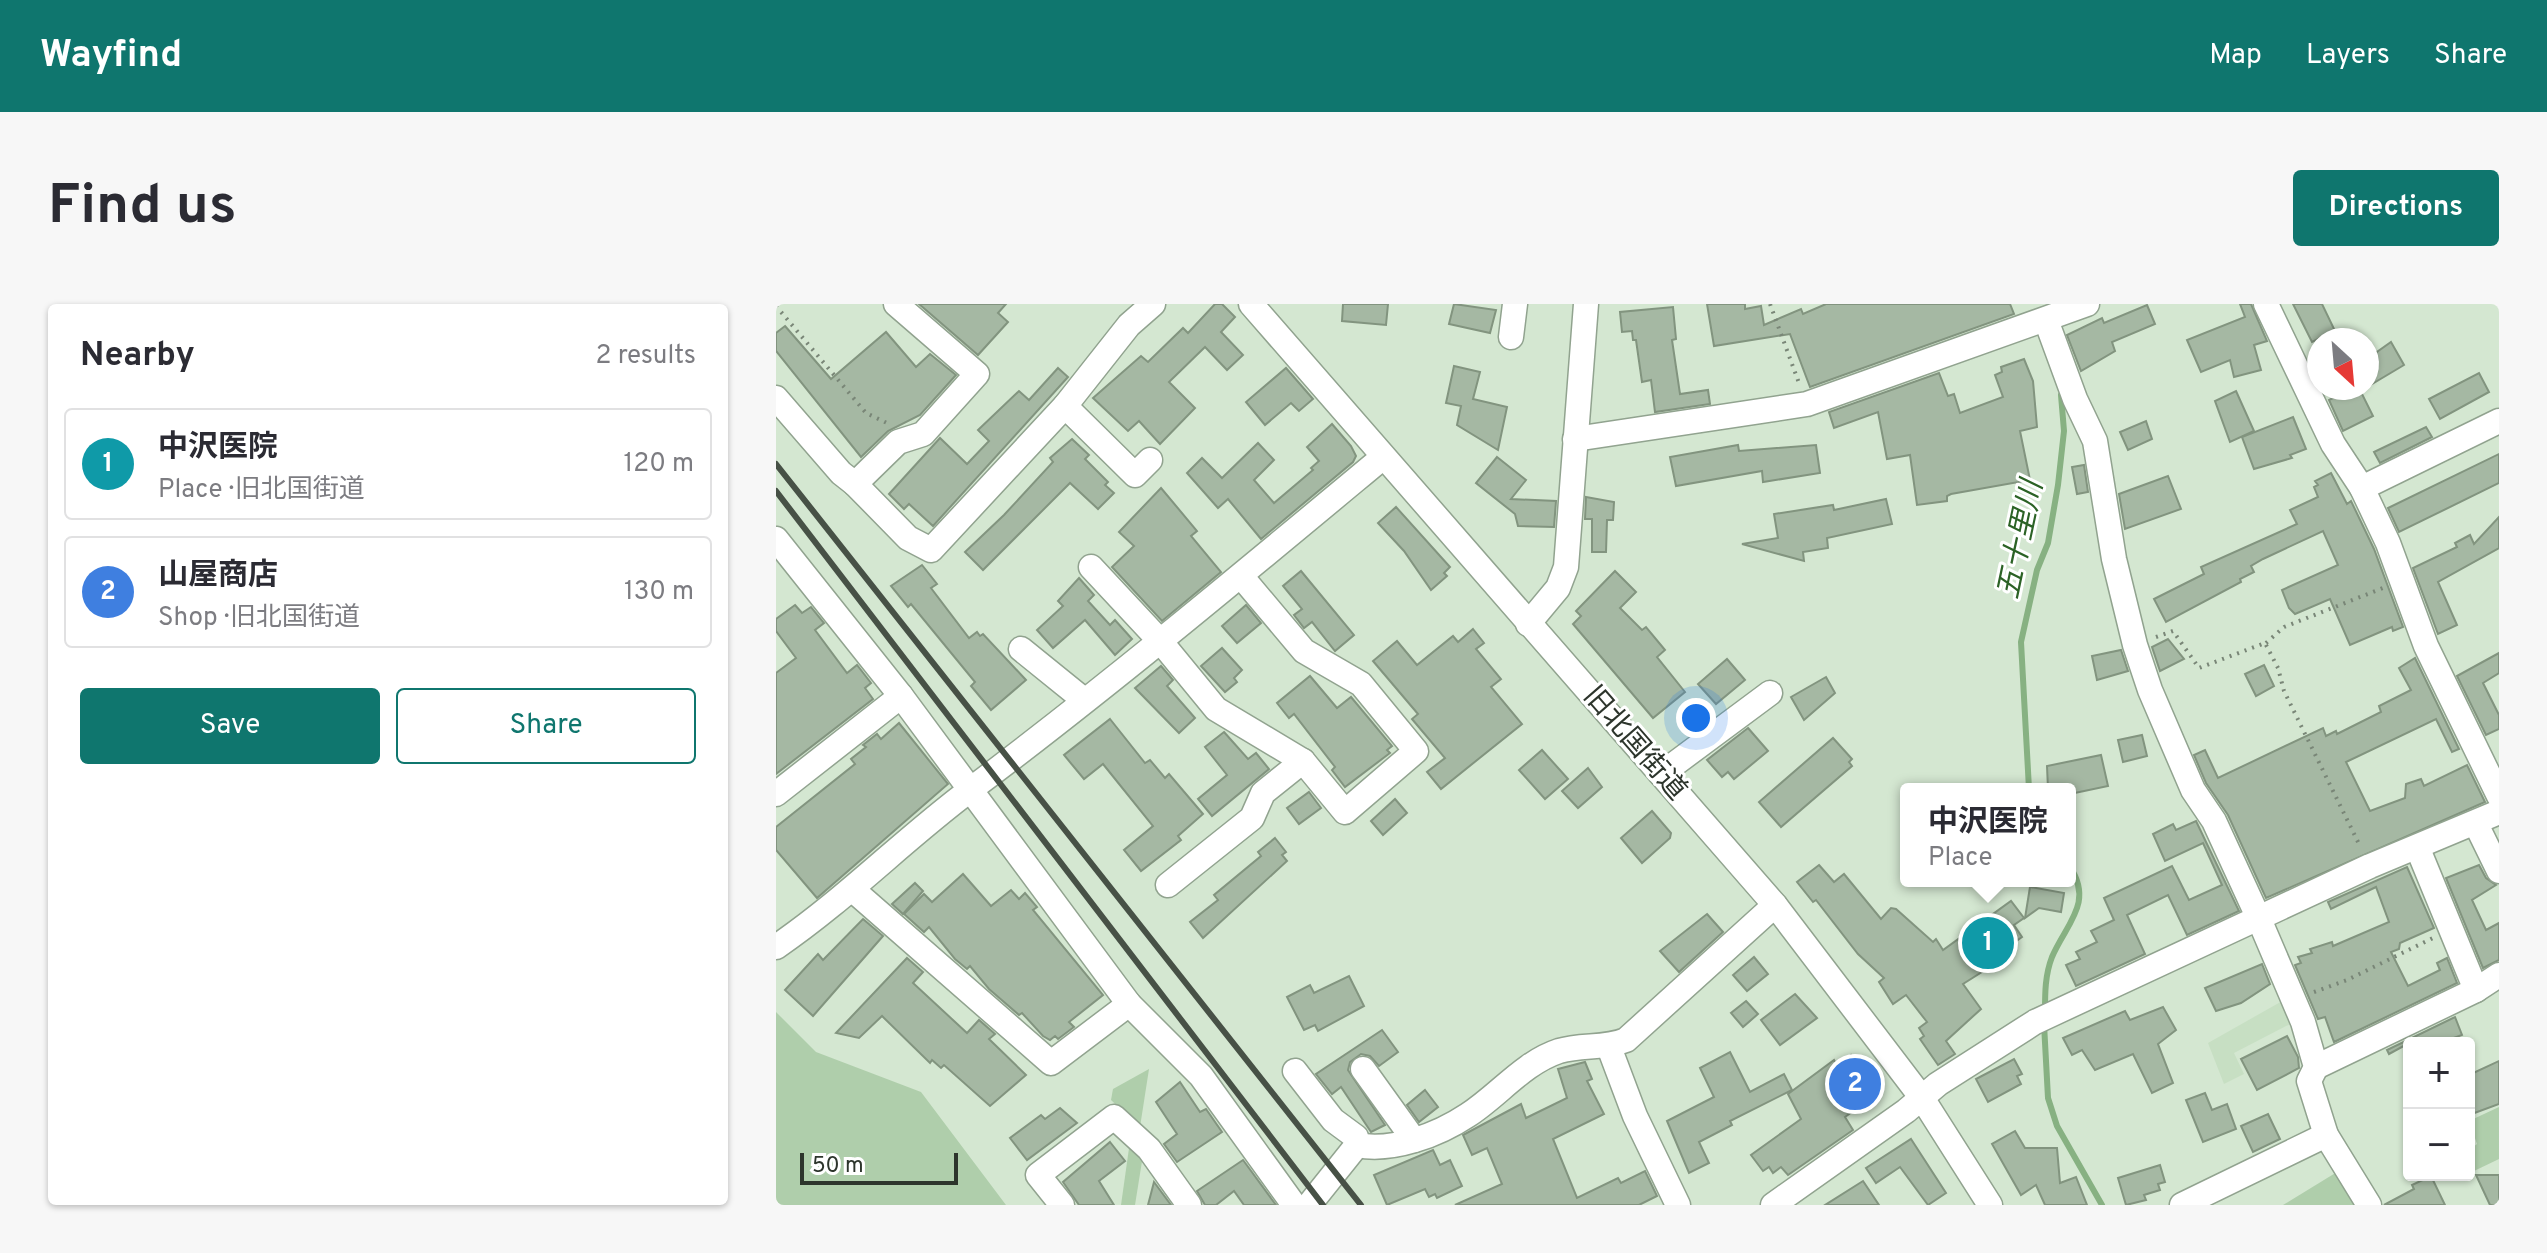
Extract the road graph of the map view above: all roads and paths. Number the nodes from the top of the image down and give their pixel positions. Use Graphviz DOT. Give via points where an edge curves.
graph roads {
  1 [pos="896,304"];
  2 [pos="1153,304"];
  3 [pos="1251,304"];
  4 [pos="1515,304"];
  5 [pos="1586,304"];
  6 [pos="1770,304"];
  7 [pos="2087,304"];
  8 [pos="2266,304"];
  9 [pos="776,306"];
  10 [pos="2039,322"];
  11 [pos="1511,337"];
  12 [pos="776,398"];
  13 [pos="1807,404"];
  14 [pos="1065,406"];
  15 [pos="2499,421"];
  16 [pos="911,438"];
  17 [pos="1575,439"];
  18 [pos="1382,458"];
  19 [pos="1150,460"];
  20 [pos="855,484"];
  21 [pos="2362,488"];
  22 [pos="776,539"];
  23 [pos="1091,567"];
  24 [pos="1241,576"];
  25 [pos="2401,581"];
  26 [pos="1528,624"];
  27 [pos="1161,642"];
  28 [pos="2265,643"];
  29 [pos="2135,645"];
  30 [pos="1021,649"];
  31 [pos="1770,693"];
  32 [pos="901,696"];
  33 [pos="1084,700"];
  34 [pos="1303,761"];
  35 [pos="1661,774"];
  36 [pos="970,789"];
  37 [pos="776,794"];
  38 [pos="2499,796"];
  39 [pos="2499,812"];
  40 [pos="2476,824"];
  41 [pos="2418,849"];
  42 [pos="2370,866"];
  43 [pos="2499,871"];
  44 [pos="1168,885"];
  45 [pos="853,890"];
  46 [pos="1775,905"];
  47 [pos="2259,919"];
  48 [pos="2451,930"];
  49 [pos="776,947"];
  50 [pos="2499,975"];
  51 [pos="2476,990"];
  52 [pos="2292,1000"];
  53 [pos="1129,1004"];
  54 [pos="1609,1047"];
  55 [pos="2316,1067"];
  56 [pos="1363,1069"];
  57 [pos="1295,1071"];
  58 [pos="1922,1098"];
  59 [pos="2326,1135"];
  60 [pos="1414,1140"];
  61 [pos="1357,1145"];
  62 [pos="1062,1205"];
  63 [pos="1189,1205"];
  64 [pos="1294,1205"];
  65 [pos="1309,1205"];
  66 [pos="1678,1205"];
  67 [pos="1773,1205"];
  68 [pos="1990,1205"];
  69 [pos="2183,1205"];
  70 [pos="2369,1205"];
  1 -- 16 [label="street" via="977,374 923,434"];
  2 -- 14 [label="street" via="1129,325"];
  3 -- 18 [label="street, 旧北国街道"];
  4 -- 11 [label="street"];
  5 -- 17 [label="street"];
  6 -- 13 [label="path"];
  7 -- 10 [label="street"];
  8 -- 21 [label="street" via="2333,444"];
  9 -- 16 [label="path" via="866,413"];
  10 -- 13 [label="street"];
  10 -- 29 [label="street" via="2095,441 2114,559"];
  12 -- 20 [label="street"];
  13 -- 17 [label="street"];
  14 -- 19 [label="street" via="1135,475"];
  14 -- 20 [label="street" via="931,550 908,538"];
  15 -- 21 [label="street"];
  16 -- 20 [label="street" via="898,442"];
  17 -- 26 [label="street" via="1566,567 1558,588"];
  18 -- 24 [label="street"];
  18 -- 26 [label="street, 旧北国街道"];
  21 -- 25 [label="street"];
  22 -- 32 [label="street"];
  23 -- 27 [label="street"];
  24 -- 27 [label="street"];
  24 -- 34 [label="street" via="1304,651 1361,684 1416,751 1345,812"];
  25 -- 28 [label="path" via="2284,627"];
  25 -- 38 [label="street" via="2426,646"];
  26 -- 35 [label="street, 旧北国街道"];
  27 -- 33 [label="street"];
  27 -- 34 [label="street" via="1216,709"];
  28 -- 29 [label="path" via="2199,668 2173,631"];
  28 -- 42 [label="path"];
  29 -- 47 [label="street" via="2193,790 2214,821"];
  30 -- 33 [label="street"];
  31 -- 35 [label="street"];
  32 -- 36 [label="street"];
  32 -- 37 [label="street"];
  33 -- 36 [label="street"];
  34 -- 44 [label="street" via="1263,793 1252,818"];
  35 -- 46 [label="street, 旧北国街道"];
  36 -- 45 [label="street"];
  36 -- 53 [label="street"];
  39 -- 40 [label="street"];
  40 -- 41 [label="street"];
  40 -- 43 [label="street"];
  41 -- 42 [label="street"];
  41 -- 48 [label="street"];
  42 -- 47 [label="street"];
  45 -- 49 [label="street"];
  45 -- 53 [label="street" via="1051,1063"];
  46 -- 54 [label="street" via="1626,1040"];
  46 -- 58 [label="street, 旧北国街道"];
  47 -- 52 [label="street"];
  47 -- 58 [label="street" via="2045,1017 1988,1049"];
  48 -- 51 [label="street"];
  48 -- 52 [label="path"];
  50 -- 51 [label="street"];
  51 -- 55 [label="street"];
  52 -- 55 [label="street"];
  53 -- 64 [label="street" via="1201,1076"];
  54 -- 60 [label="street" via="1559,1051 1528,1067 1468,1115"];
  54 -- 66 [label="street"];
  55 -- 59 [label="street" via="2309,1081"];
  56 -- 60 [label="street"];
  57 -- 61 [label="street" via="1333,1120 1356,1137"];
  58 -- 67 [label="street"];
  58 -- 68 [label="street, 旧北国街道"];
  59 -- 69 [label="street"];
  59 -- 70 [label="street"];
  60 -- 61 [label="street"];
  61 -- 65 [label="street"];
  62 -- 63 [label="street" via="1038,1175 1114,1117 1149,1149"];
}
